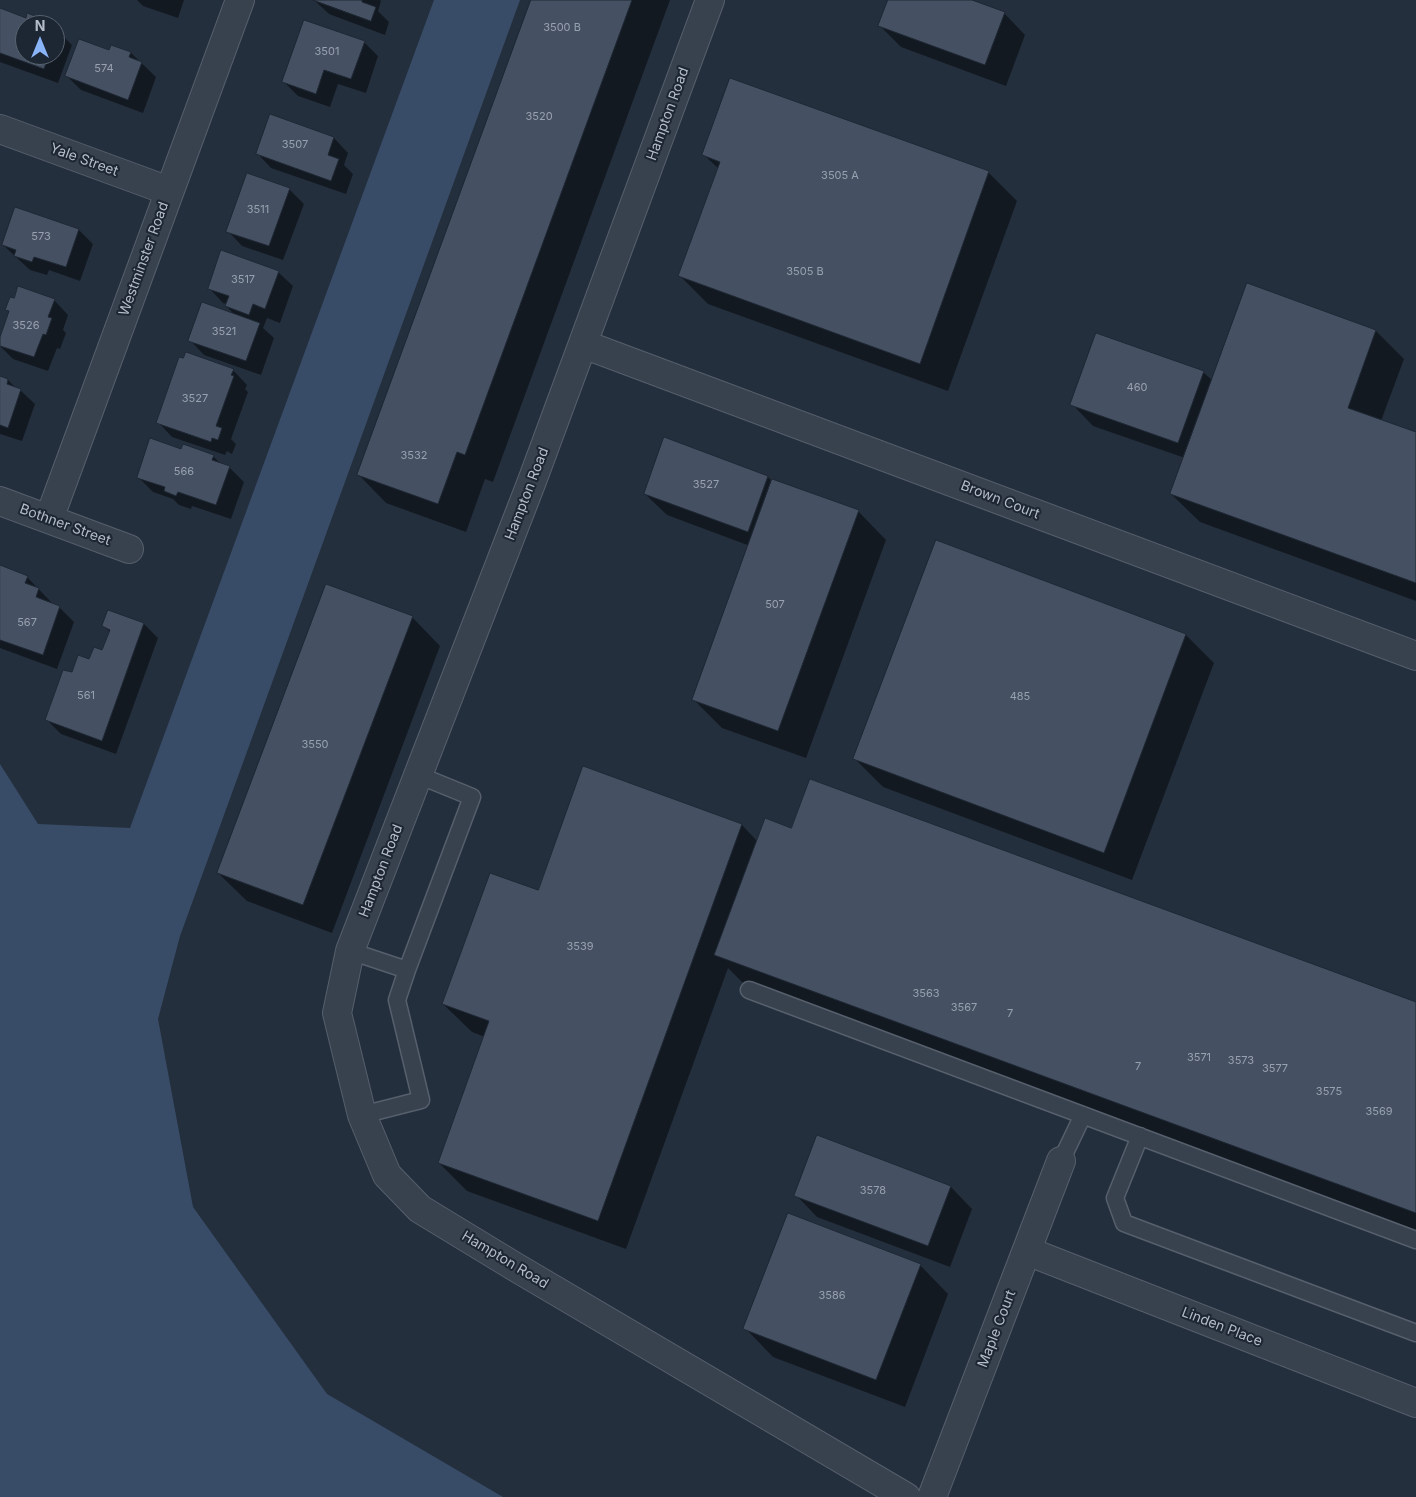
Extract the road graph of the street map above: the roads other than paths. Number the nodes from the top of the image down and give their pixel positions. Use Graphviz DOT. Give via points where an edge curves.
graph roads {
  1 [pos="240,0"];
  2 [pos="710,0"];
  3 [pos="0,129"];
  4 [pos="169,191"];
  5 [pos="583,344"];
  6 [pos="0,501"];
  7 [pos="50,519"];
  8 [pos="129,548"];
  9 [pos="1416,656"];
  10 [pos="418,775"];
  11 [pos="350,951"];
  12 [pos="408,970"];
  13 [pos="749,990"];
  14 [pos="362,1115"];
  15 [pos="1083,1115"];
  16 [pos="1140,1136"];
  17 [pos="1061,1162"];
  18 [pos="1416,1240"];
  19 [pos="1027,1251"];
  20 [pos="1416,1333"];
  21 [pos="1416,1403"];
  22 [pos="906,1497"];
  23 [pos="932,1497"];
  1 -- 4 [label="street, Westminster Road"];
  2 -- 5 [label="street, Hampton Road"];
  3 -- 4 [label="street, Yale Street"];
  4 -- 7 [label="street, Westminster Road"];
  5 -- 9 [label="street, Brown Court"];
  5 -- 10 [label="street, Hampton Road"];
  6 -- 7 [label="street, Bothner Street"];
  7 -- 8 [label="street, Bothner Street"];
  10 -- 11 [label="street, Hampton Road"];
  10 -- 12 [label="lane" via="472,797"];
  11 -- 12 [label="lane"];
  11 -- 14 [label="street, Hampton Road" via="337,1013"];
  12 -- 14 [label="lane" via="397,1000 421,1100"];
  13 -- 15 [label="lane"];
  14 -- 22 [label="street, Hampton Road" via="387,1175 420,1209"];
  15 -- 16 [label="lane"];
  15 -- 17 [label="lane"];
  16 -- 18 [label="lane"];
  16 -- 20 [label="lane" via="1115,1198 1124,1223"];
  17 -- 19 [label="street, Maple Court"];
  19 -- 21 [label="street, Linden Place"];
  19 -- 23 [label="street, Maple Court"];
}
